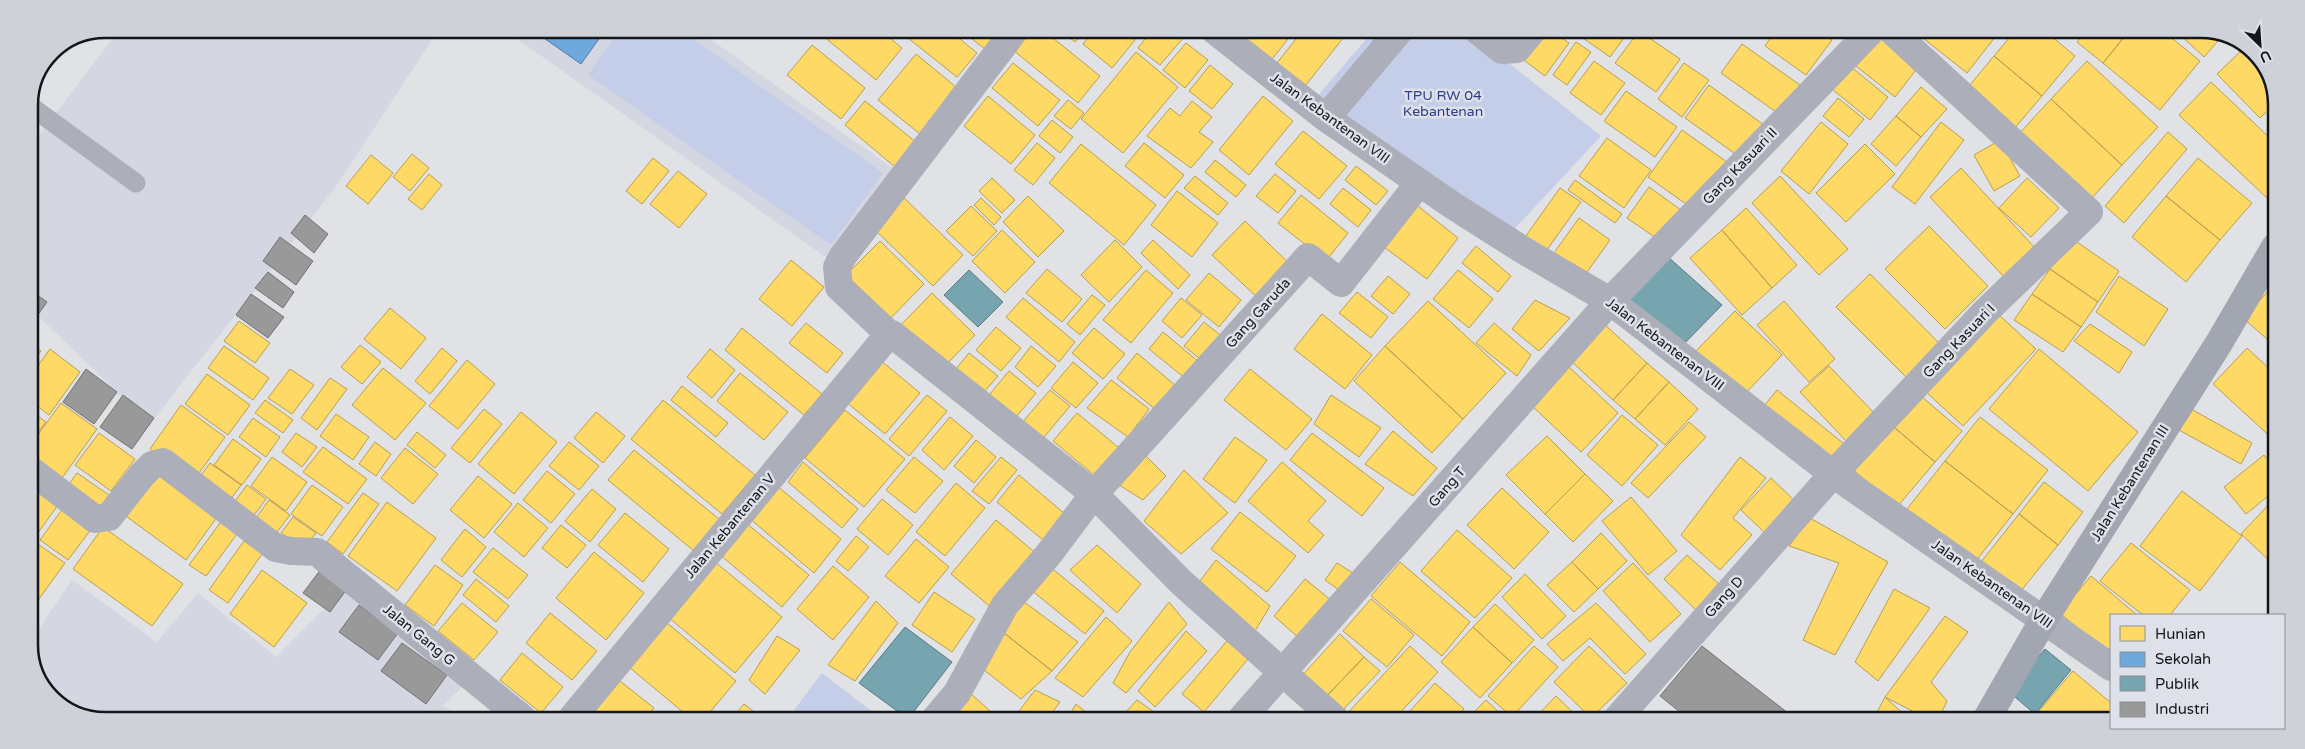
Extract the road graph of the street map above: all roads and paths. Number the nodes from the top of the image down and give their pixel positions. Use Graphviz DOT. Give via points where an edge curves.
graph roads {
  1 [pos="1009,38"];
  2 [pos="1224,38"];
  3 [pos="1393,38"];
  4 [pos="1487,38"];
  5 [pos="1526,38"];
  6 [pos="1864,38"];
  7 [pos="1900,38"];
  8 [pos="38,112"];
  9 [pos="1326,118"];
  10 [pos="136,183"];
  11 [pos="1419,183"];
  12 [pos="2267,260"];
  13 [pos="1610,301"];
  14 [pos="889,334"];
  15 [pos="1833,474"];
  16 [pos="38,476"];
  17 [pos="1094,494"];
  18 [pos="2044,620"];
  19 [pos="2110,666"];
  20 [pos="1283,673"];
  21 [pos="515,712"];
  22 [pos="577,712"];
  23 [pos="941,712"];
  24 [pos="1248,712"];
  25 [pos="1327,712"];
  26 [pos="1623,712"];
  27 [pos="1991,712"];
  1 -- 14 [label="street" via="837,267 839,287"];
  2 -- 9 [label="street, Jalan Kebantenan VIII"];
  3 -- 9 [label="street"];
  4 -- 5 [label="street" via="1502,50 1517,49"];
  6 -- 13 [label="street, Gang Kasuari II"];
  7 -- 15 [label="street, Gang Kasuari I" via="2089,212 1985,312"];
  8 -- 10 [label="lane"];
  9 -- 11 [label="street, Jalan Kebantenan VIII"];
  11 -- 13 [label="street, Jalan Kebantenan VIII" via="1522,250"];
  11 -- 17 [label="street, Gang Garuda" via="1341,282 1308,257"];
  12 -- 18 [label="street, Jalan Kebantenan III" via="2219,343"];
  13 -- 15 [label="street, Jalan Kebantenan VIII"];
  13 -- 20 [label="street, Gang T"];
  14 -- 17 [label="street"];
  14 -- 22 [label="street, Jalan Kebantenan V"];
  15 -- 18 [label="street, Jalan Kebantenan VIII"];
  15 -- 26 [label="street, Gang D"];
  16 -- 21 [label="street, Jalan Gang G" via="95,519 109,517 142,475 152,465 163,462 276,548 317,552"];
  17 -- 20 [label="street" via="1182,582"];
  17 -- 23 [label="street" via="1005,605 957,693"];
  18 -- 19 [label="street, Jalan Kebantenan VIII"];
  18 -- 27 [label="street, Jalan Kebantenan III"];
  20 -- 24 [label="street, Gang T"];
  20 -- 25 [label="street"];
}
